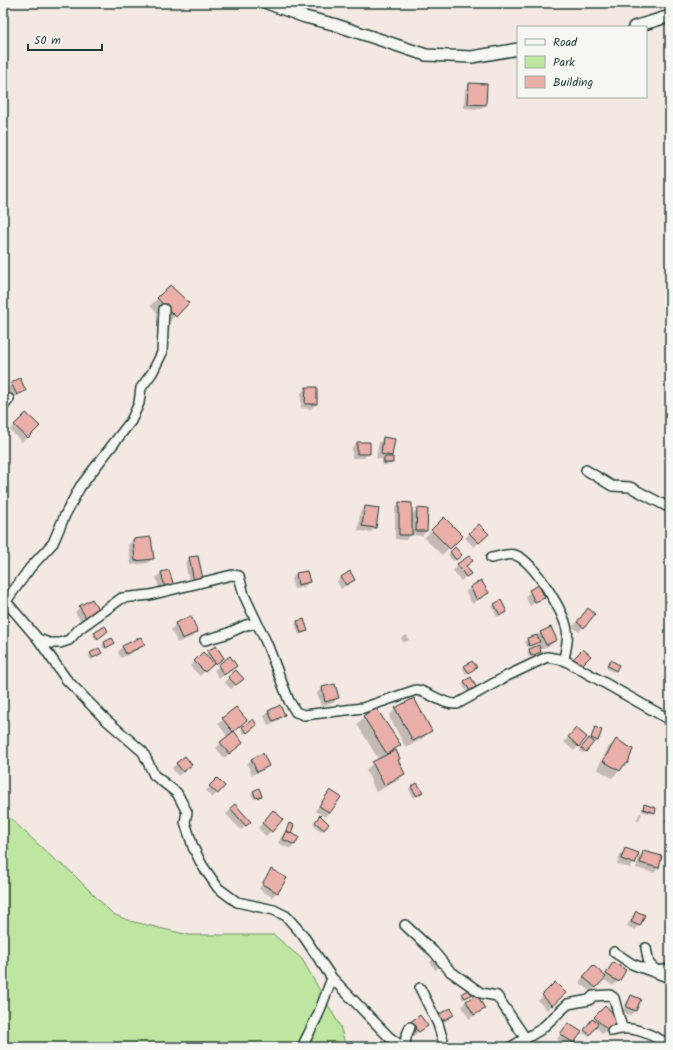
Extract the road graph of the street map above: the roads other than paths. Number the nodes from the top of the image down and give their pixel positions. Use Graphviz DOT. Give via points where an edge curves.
graph roads {
  1 [pos="267,3"];
  2 [pos="670,16"];
  3 [pos="637,26"];
  4 [pos="517,49"];
  5 [pos="164,308"];
  6 [pos="9,399"];
  7 [pos="3,407"];
  8 [pos="586,470"];
  9 [pos="670,508"];
  10 [pos="491,558"];
  11 [pos="4,599"];
  12 [pos="257,623"];
  13 [pos="38,639"];
  14 [pos="205,640"];
  15 [pos="564,660"];
  16 [pos="670,720"];
  17 [pos="405,925"];
  18 [pos="646,948"];
  19 [pos="614,952"];
  20 [pos="670,969"];
  21 [pos="332,978"];
  22 [pos="670,978"];
  23 [pos="420,988"];
  24 [pos="410,1027"];
  25 [pos="622,1028"];
  26 [pos="612,1031"];
  27 [pos="526,1039"];
  28 [pos="670,1045"];
  29 [pos="302,1047"];
  30 [pos="404,1047"];
  31 [pos="446,1047"];
  32 [pos="511,1047"];
  1 -- 4 [label="street" via="426,55 472,57"];
  2 -- 3 [label="street"];
  5 -- 11 [label="street" via="162,353 141,388 140,403 131,421 80,487 53,543"];
  6 -- 7 [label="street"];
  8 -- 9 [label="street" via="612,486 630,487"];
  10 -- 15 [label="street" via="515,555 522,558 535,571 564,618 568,631"];
  11 -- 13 [label="street"];
  12 -- 13 [label="street" via="244,595 239,576 232,575 150,595 122,598 80,628 69,640 49,643"];
  12 -- 14 [label="street"];
  12 -- 15 [label="street" via="289,701 296,712 304,715 363,708 416,690 424,691 449,704 457,704 547,657"];
  13 -- 21 [label="street" via="66,680 143,752 154,775 177,793 187,812 185,822 192,847 218,888 237,902 274,910 286,916 302,934"];
  15 -- 16 [label="street"];
  17 -- 27 [label="street" via="450,971 481,993 497,996"];
  18 -- 20 [label="street" via="649,964 657,971"];
  19 -- 22 [label="street" via="632,964"];
  21 -- 29 [label="street"];
  21 -- 30 [label="street" via="389,1036"];
  23 -- 31 [label="street"];
  24 -- 30 [label="street"];
  25 -- 26 [label="street"];
  25 -- 27 [label="street" via="614,998 610,995 594,996 589,1000 568,1004 540,1030"];
  25 -- 28 [label="street" via="643,1030"];
  27 -- 32 [label="street"];
}
